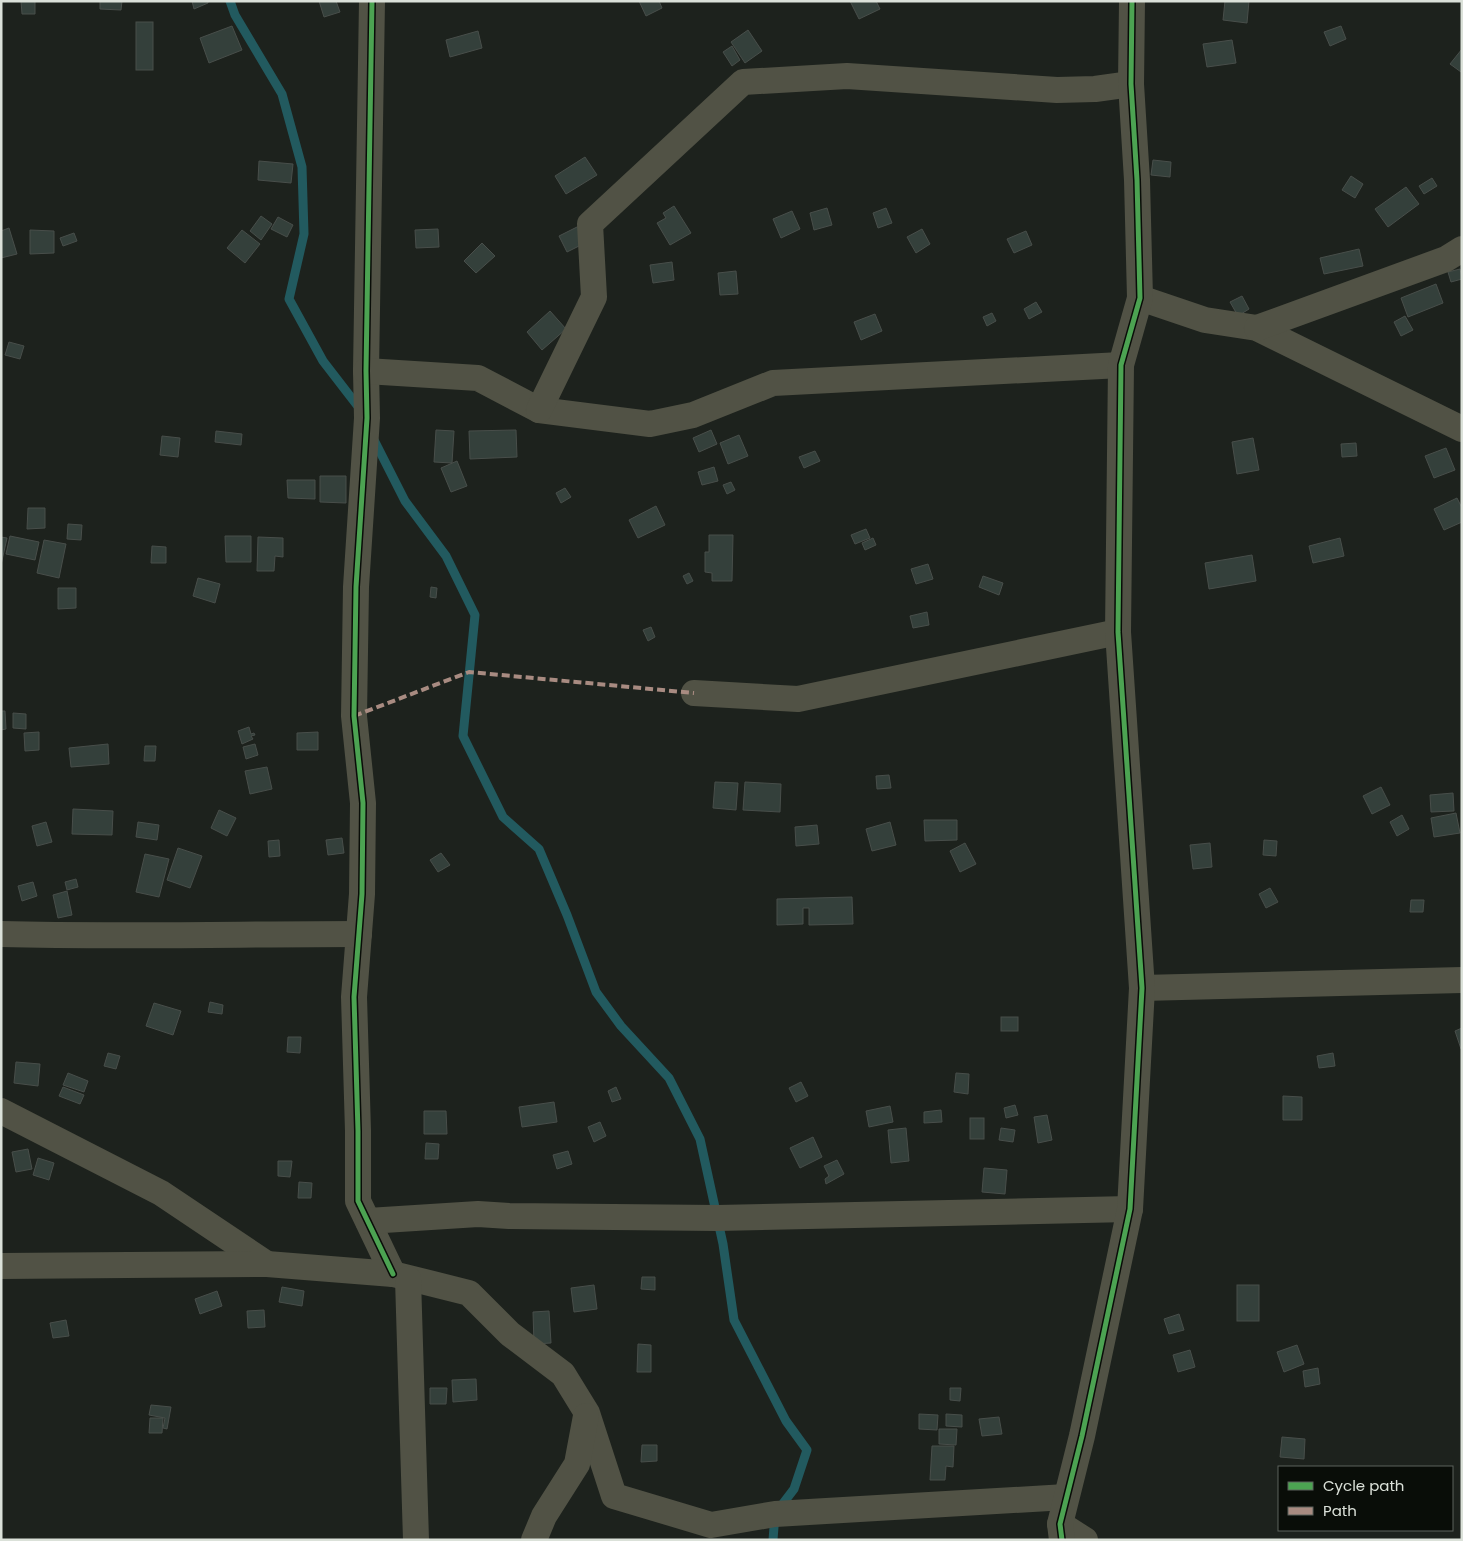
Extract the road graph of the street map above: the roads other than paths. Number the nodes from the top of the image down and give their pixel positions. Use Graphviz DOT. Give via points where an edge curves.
graph roads {
  1 [pos="372,1"];
  2 [pos="1132,1"];
  3 [pos="1131,84"];
  4 [pos="1462,249"];
  5 [pos="1140,298"];
  6 [pos="1257,328"];
  7 [pos="1121,365"];
  8 [pos="366,371"];
  9 [pos="539,410"];
  10 [pos="1462,429"];
  11 [pos="1118,632"];
  12 [pos="694,693"];
  13 [pos="1,934"];
  14 [pos="359,934"];
  15 [pos="1462,980"];
  16 [pos="1142,988"];
  17 [pos="1,1111"];
  18 [pos="1130,1209"];
  19 [pos="368,1221"];
  20 [pos="267,1264"];
  21 [pos="1,1266"];
  22 [pos="401,1277"];
  23 [pos="587,1413"];
  24 [pos="1066,1497"];
  25 [pos="1061,1532"];
  26 [pos="416,1540"];
  27 [pos="534,1540"];
  28 [pos="1085,1540"];
  1 -- 8 [label="street"];
  2 -- 3 [label="street"];
  3 -- 5 [label="street"];
  3 -- 9 [label="street" via="1095,90 1057,90 847,76 743,82 590,224 594,297"];
  4 -- 6 [label="street" via="1446,259"];
  5 -- 6 [label="street" via="1205,320"];
  5 -- 7 [label="street"];
  6 -- 10 [label="street"];
  7 -- 9 [label="street" via="773,383 693,415 650,424"];
  7 -- 11 [label="street"];
  8 -- 9 [label="street" via="478,378"];
  8 -- 14 [label="street" via="367,418 356,587 354,716 363,803"];
  11 -- 12 [label="street" via="798,699"];
  11 -- 16 [label="street"];
  13 -- 14 [label="street"];
  14 -- 19 [label="street" via="354,997 358,1200"];
  15 -- 16 [label="street"];
  16 -- 18 [label="street"];
  17 -- 20 [label="street" via="161,1193"];
  18 -- 19 [label="street" via="717,1218 478,1214"];
  18 -- 24 [label="street"];
  19 -- 22 [label="street"];
  20 -- 21 [label="street"];
  20 -- 22 [label="street"];
  22 -- 23 [label="street" via="469,1293 510,1334 563,1374"];
  22 -- 26 [label="street"];
  23 -- 24 [label="street" via="614,1496 711,1526 775,1514"];
  23 -- 27 [label="street" via="577,1464 544,1516"];
  24 -- 25 [label="street"];
  25 -- 28 [label="street"];
}
